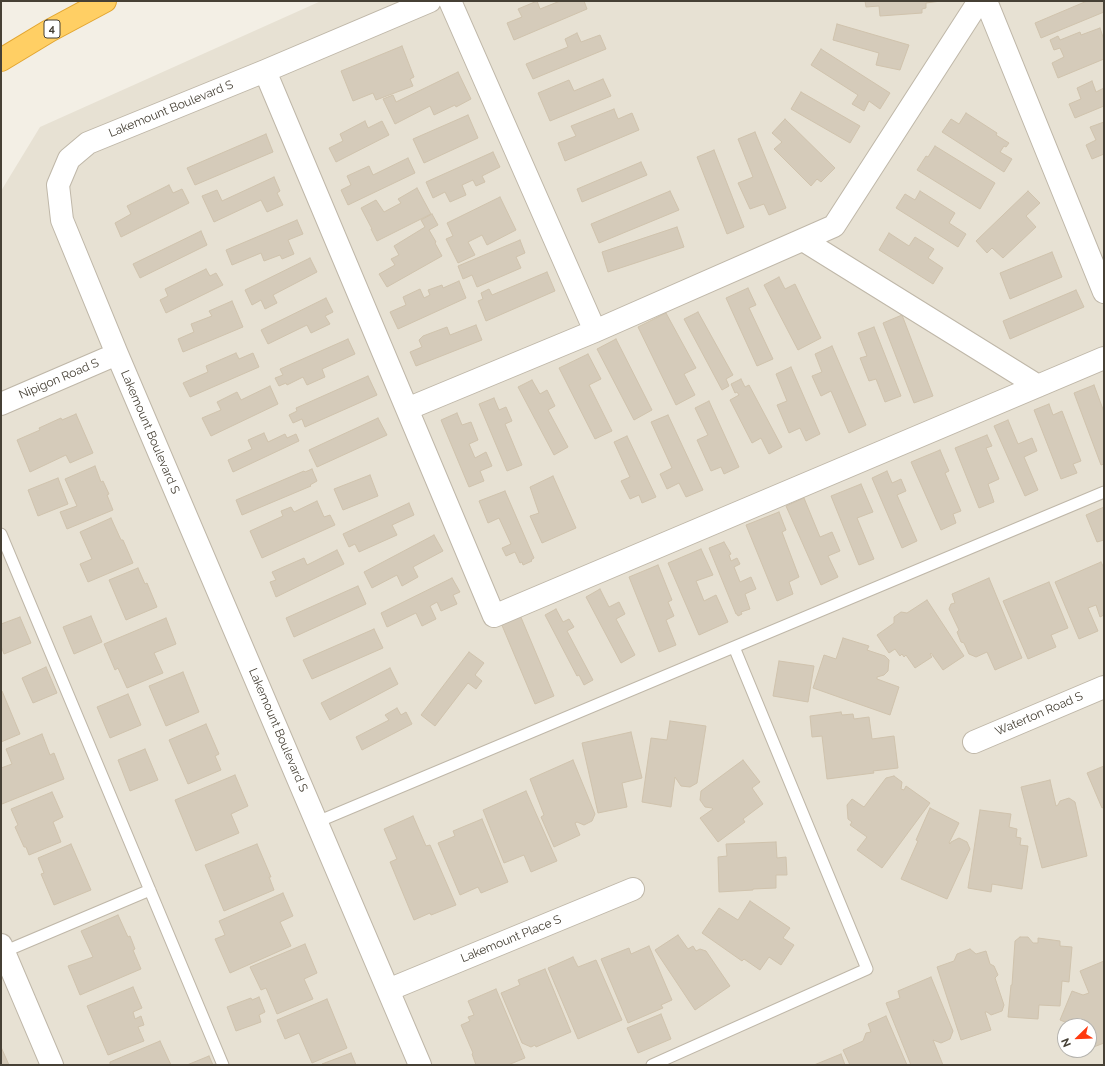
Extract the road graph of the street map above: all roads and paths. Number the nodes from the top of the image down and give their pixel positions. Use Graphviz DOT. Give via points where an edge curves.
graph roads {
  1 [pos="105,1"];
  2 [pos="430,1"];
  3 [pos="450,1"];
  4 [pos="979,1"];
  5 [pos="986,1"];
  6 [pos="1,60"];
  7 [pos="265,71"];
  8 [pos="804,240"];
  9 [pos="1104,292"];
  10 [pos="595,331"];
  11 [pos="117,354"];
  12 [pos="1104,358"];
  13 [pos="1038,386"];
  14 [pos="1,404"];
  15 [pos="407,409"];
  16 [pos="1104,492"];
  17 [pos="1,534"];
  18 [pos="734,647"];
  19 [pos="1104,687"];
  20 [pos="974,742"];
  21 [pos="317,822"];
  22 [pos="633,889"];
  23 [pos="150,890"];
  24 [pos="2,950"];
  25 [pos="388,990"];
  26 [pos="52,1065"];
  27 [pos="223,1065"];
  28 [pos="420,1065"];
  29 [pos="652,1065"];
  1 -- 6 [label="highway, 4"];
  2 -- 7 [label="street, Lakemount Boulevard S"];
  3 -- 10 [label="street"];
  4 -- 8 [label="street" via="834,226"];
  5 -- 9 [label="street"];
  7 -- 11 [label="street, Lakemount Boulevard S" via="88,143 69,159 58,185 62,220"];
  7 -- 15 [label="street"];
  8 -- 10 [label="street"];
  8 -- 13 [label="street"];
  10 -- 15 [label="street"];
  11 -- 14 [label="street, Nipigon Road S"];
  11 -- 21 [label="street, Lakemount Boulevard S"];
  12 -- 13 [label="street"];
  13 -- 15 [label="street" via="494,616"];
  16 -- 18 [label="lane"];
  17 -- 23 [label="lane"];
  18 -- 21 [label="lane"];
  18 -- 29 [label="lane" via="868,969"];
  19 -- 20 [label="street, Waterton Road S"];
  21 -- 25 [label="street, Lakemount Boulevard S"];
  22 -- 25 [label="street, Lakemount Place S"];
  23 -- 24 [label="lane"];
  23 -- 27 [label="lane"];
  24 -- 26 [label="street"];
  25 -- 28 [label="street, Lakemount Boulevard S"];
}
